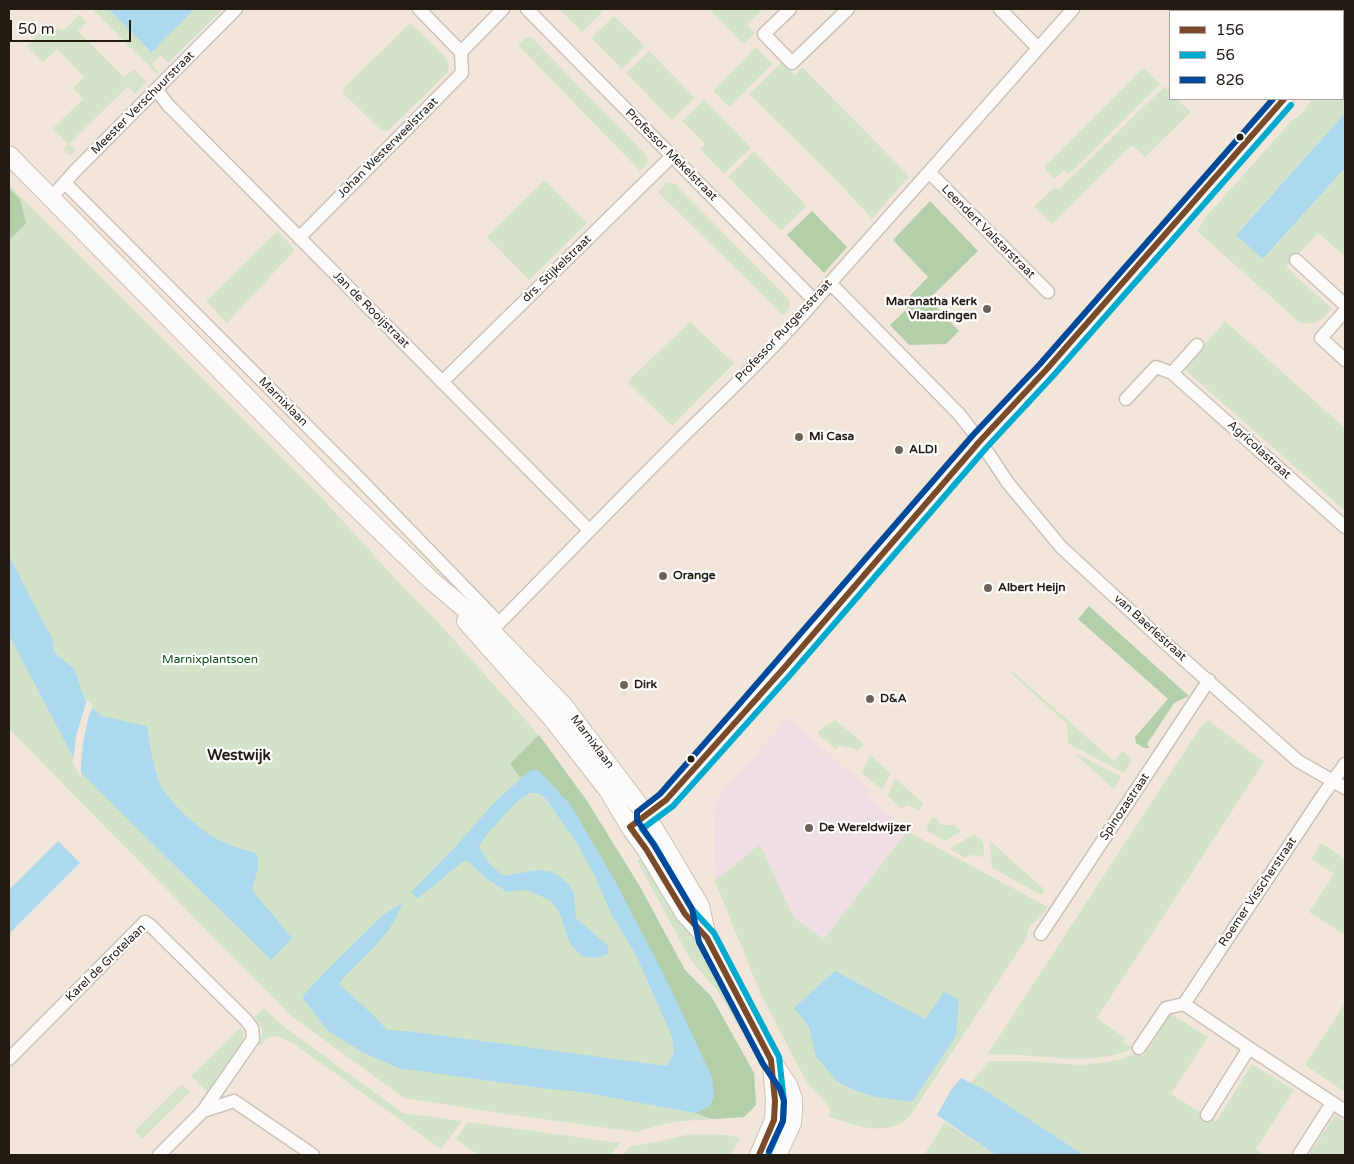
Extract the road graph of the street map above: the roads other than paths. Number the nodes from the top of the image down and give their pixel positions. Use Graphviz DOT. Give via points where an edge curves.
graph roads {
  1 [pos="236,9"];
  2 [pos="419,9"];
  3 [pos="503,9"];
  4 [pos="526,9"];
  5 [pos="790,9"];
  6 [pos="848,9"];
  7 [pos="1000,9"];
  8 [pos="1073,9"];
  9 [pos="1038,48"];
  10 [pos="461,52"];
  11 [pos="156,89"];
  12 [pos="1283,100"];
  13 [pos="9,155"];
  14 [pos="672,156"];
  15 [pos="929,172"];
  16 [pos="65,182"];
  17 [pos="51,198"];
  18 [pos="299,238"];
  19 [pos="1296,260"];
  20 [pos="830,283"];
  21 [pos="1048,292"];
  22 [pos="815,301"];
  23 [pos="1345,305"];
  24 [pos="1345,311"];
  25 [pos="1197,345"];
  26 [pos="1345,360"];
  27 [pos="1172,373"];
  28 [pos="442,382"];
  29 [pos="1126,399"];
  30 [pos="980,441"];
  31 [pos="1345,527"];
  32 [pos="589,530"];
  33 [pos="490,631"];
  34 [pos="1208,680"];
  35 [pos="1345,764"];
  36 [pos="1333,780"];
  37 [pos="1345,788"];
  38 [pos="645,816"];
  39 [pos="630,827"];
  40 [pos="1041,934"];
  41 [pos="707,938"];
  42 [pos="1184,1004"];
  43 [pos="1139,1048"];
  44 [pos="1249,1048"];
  45 [pos="9,1059"];
  46 [pos="771,1060"];
  47 [pos="1332,1103"];
  48 [pos="202,1110"];
  49 [pos="1345,1111"];
  50 [pos="1207,1115"];
  51 [pos="774,1120"];
  52 [pos="792,1124"];
  53 [pos="159,1155"];
  54 [pos="313,1155"];
  55 [pos="759,1155"];
  56 [pos="777,1155"];
  57 [pos="1299,1155"];
  1 -- 11 [label="street, Meester Verschuurstraat"];
  2 -- 10 [label="street"];
  3 -- 10 [label="street"];
  4 -- 14 [label="street, Professor Mekelstraat"];
  5 -- 6 [label="street" via="764,34 792,64"];
  7 -- 9 [label="street"];
  8 -- 9 [label="street, Professor Rutgersstraat"];
  9 -- 15 [label="street, Professor Rutgersstraat"];
  10 -- 18 [label="street, Johan Westerweelstraat" via="462,73"];
  11 -- 16 [label="street, Meester Verschuurstraat"];
  11 -- 18 [label="street, Jan de Rooijstraat"];
  12 -- 30 [label="street"];
  13 -- 17 [label="street, Marnixlaan"];
  14 -- 22 [label="street, Professor Mekelstraat"];
  14 -- 28 [label="street, drs. Stijkelstraat"];
  15 -- 20 [label="street, Professor Rutgersstraat"];
  15 -- 21 [label="street, Leendert Valstarstraat"];
  16 -- 17 [label="street, Meester Verschuurstraat"];
  16 -- 33 [label="street, Marnixlaan" via="324,442"];
  17 -- 33 [label="street, Marnixlaan" via="334,486 431,580"];
  18 -- 28 [label="street, Jan de Rooijstraat"];
  19 -- 23 [label="street"];
  20 -- 22 [label="street, Professor Rutgersstraat"];
  20 -- 30 [label="street" via="958,414"];
  22 -- 32 [label="street, Professor Rutgersstraat"];
  24 -- 26 [label="street" via="1321,338"];
  25 -- 27 [label="street"];
  27 -- 29 [label="street" via="1156,367"];
  27 -- 31 [label="street, Agricolastraat"];
  28 -- 32 [label="street, Jan de Rooijstraat"];
  30 -- 34 [label="street, van Baerlestraat" via="1008,483 1061,547"];
  30 -- 38 [label="street" via="784,668 666,800"];
  32 -- 33 [label="street, Professor Rutgersstraat"];
  33 -- 38 [label="street, Marnixlaan" via="563,705"];
  33 -- 39 [label="street, Marnixlaan" via="608,790"];
  34 -- 36 [label="street, van Baerlestraat" via="1298,761"];
  34 -- 40 [label="street, Spinozastraat"];
  35 -- 36 [label="street, Roemer Visscherstraat"];
  36 -- 37 [label="street, van Baerlestraat"];
  36 -- 42 [label="street, Roemer Visscherstraat"];
  38 -- 39 [label="street"];
  38 -- 41 [label="street, Marnixlaan" via="700,906"];
  39 -- 41 [label="street, Marnixlaan" via="685,914"];
  41 -- 46 [label="street, Marnixlaan"];
  42 -- 43 [label="street" via="1166,1008"];
  42 -- 44 [label="street"];
  44 -- 47 [label="street"];
  44 -- 50 [label="street"];
  45 -- 48 [label="street, Karel de Grotelaan" via="145,922 252,1028 253,1039"];
  46 -- 51 [label="street, Marnixlaan"];
  46 -- 52 [label="street, Marnixlaan" via="788,1085 792,1099"];
  47 -- 49 [label="street"];
  47 -- 57 [label="street"];
  48 -- 53 [label="street"];
  48 -- 54 [label="street" via="234,1101"];
  51 -- 52 [label="street"];
  51 -- 55 [label="street"];
  52 -- 56 [label="street"];
}
